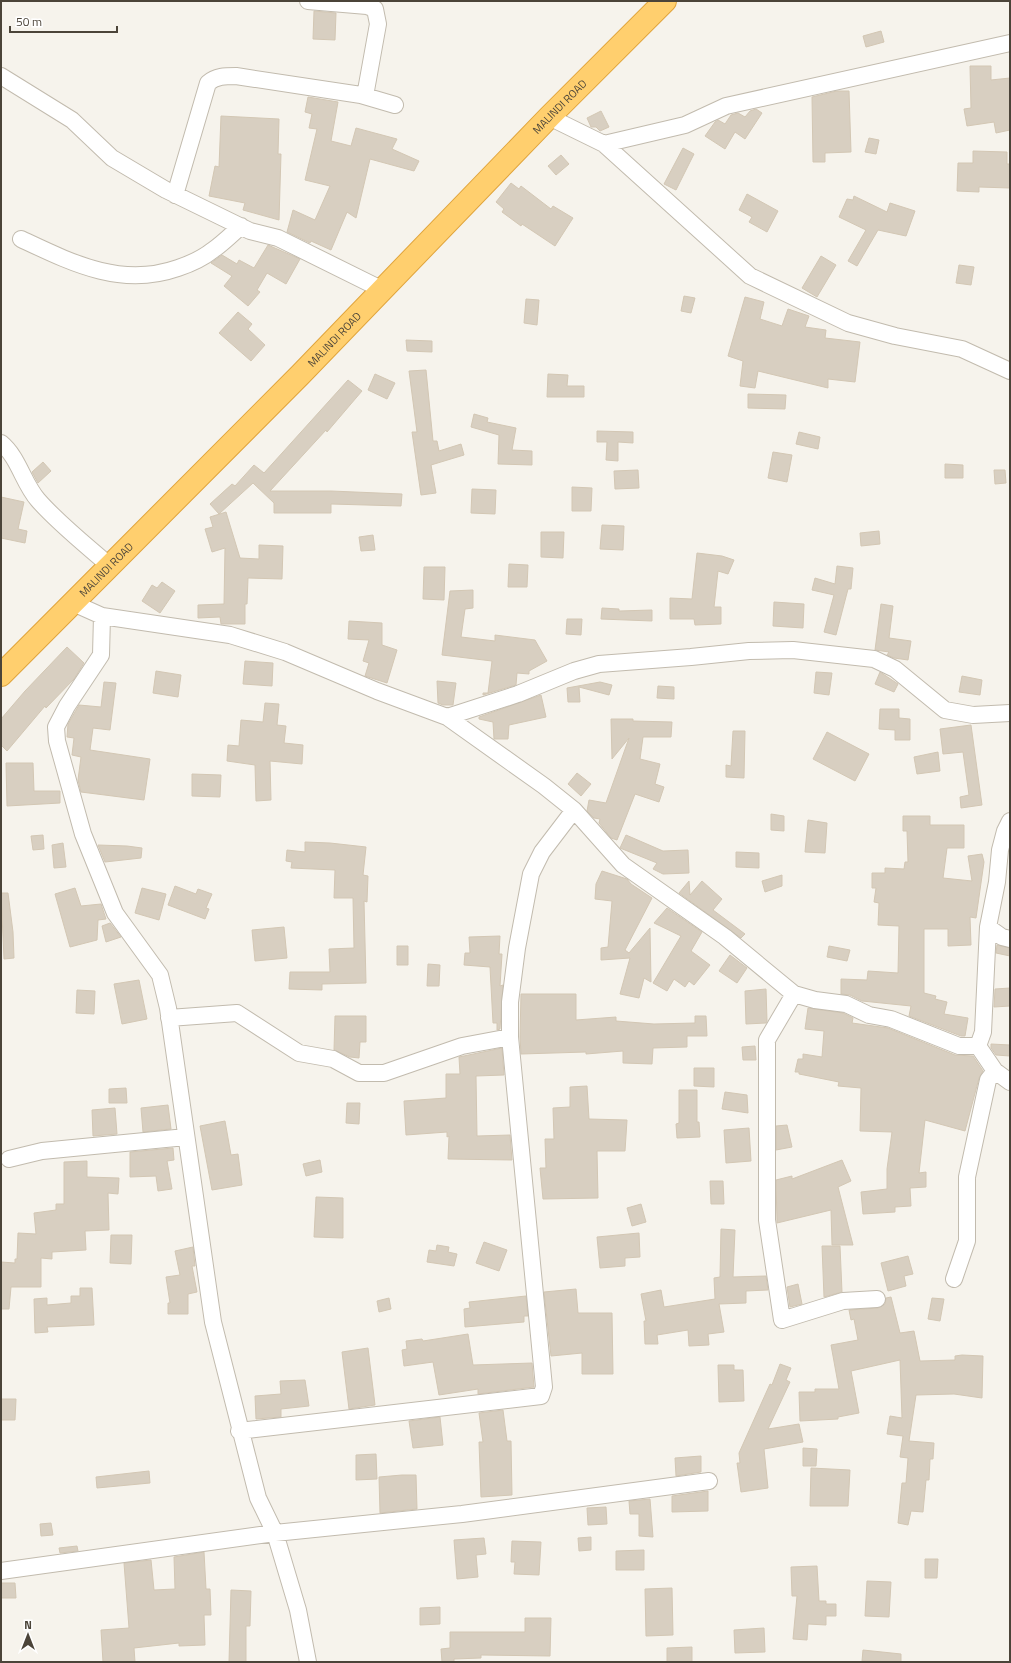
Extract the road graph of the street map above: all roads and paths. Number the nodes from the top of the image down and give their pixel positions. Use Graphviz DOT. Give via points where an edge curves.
graph roads {
  1 [pos="308,1"];
  2 [pos="665,1"];
  3 [pos="1010,43"];
  4 [pos="1,76"];
  5 [pos="365,96"];
  6 [pos="395,105"];
  7 [pos="549,117"];
  8 [pos="604,144"];
  9 [pos="175,195"];
  10 [pos="241,226"];
  11 [pos="21,239"];
  12 [pos="383,290"];
  13 [pos="1010,371"];
  14 [pos="1,443"];
  15 [pos="111,566"];
  16 [pos="73,603"];
  17 [pos="102,616"];
  18 [pos="1,675"];
  19 [pos="1010,713"];
  20 [pos="448,717"];
  21 [pos="574,810"];
  22 [pos="1010,821"];
  23 [pos="988,927"];
  24 [pos="1010,940"];
  25 [pos="794,994"];
  26 [pos="170,1018"];
  27 [pos="510,1038"];
  28 [pos="978,1046"];
  29 [pos="995,1071"];
  30 [pos="1010,1082"];
  31 [pos="186,1138"];
  32 [pos="9,1159"];
  33 [pos="954,1279"];
  34 [pos="877,1299"];
  35 [pos="239,1431"];
  36 [pos="709,1481"];
  37 [pos="275,1533"];
  38 [pos="1,1571"];
  39 [pos="308,1662"];
  1 -- 5 [label="street" via="367,6 375,9 378,24"];
  2 -- 7 [label="highway, MALINDI ROAD"];
  3 -- 8 [label="street" via="726,106 685,125"];
  4 -- 9 [label="street" via="72,120 112,158"];
  5 -- 6 [label="street"];
  5 -- 9 [label="street" via="236,76 213,79 208,84"];
  7 -- 8 [label="street"];
  7 -- 12 [label="highway, MALINDI ROAD"];
  8 -- 13 [label="street" via="750,276 848,322 895,336 962,349"];
  9 -- 10 [label="street"];
  10 -- 11 [label="street" via="213,251 193,263 165,273 139,276 110,274 70,262"];
  10 -- 12 [label="street" via="278,238"];
  12 -- 15 [label="highway, MALINDI ROAD"];
  14 -- 15 [label="street" via="7,448 38,500"];
  15 -- 16 [label="highway, MALINDI ROAD"];
  16 -- 17 [label="street"];
  16 -- 18 [label="highway, MALINDI ROAD"];
  17 -- 20 [label="street" via="230,635 285,652 377,691"];
  17 -- 26 [label="street" via="102,655 61,716 56,727 57,740 83,834 115,913 160,975"];
  19 -- 20 [label="street" via="973,716 945,710 895,669 874,659 778,650 599,664"];
  20 -- 21 [label="street"];
  21 -- 25 [label="street" via="623,865 719,932"];
  21 -- 27 [label="street" via="542,852 531,874 510,1002"];
  22 -- 23 [label="street" via="1000,850"];
  23 -- 24 [label="street" via="1002,938"];
  23 -- 28 [label="street" via="983,1032"];
  25 -- 28 [label="street" via="846,1004 869,1015 891,1019 959,1046"];
  25 -- 34 [label="street" via="767,1040 767,1220 782,1320 843,1301"];
  26 -- 27 [label="street" via="237,1013 299,1053 333,1060 359,1073 384,1073 462,1046"];
  26 -- 31 [label="street"];
  27 -- 35 [label="street" via="544,1387 541,1396"];
  28 -- 29 [label="street"];
  29 -- 30 [label="street"];
  29 -- 33 [label="street" via="988,1080 967,1176 967,1241"];
  31 -- 32 [label="street" via="42,1151"];
  31 -- 35 [label="street" via="213,1322"];
  35 -- 37 [label="street" via="258,1498"];
  36 -- 37 [label="street" via="462,1514"];
  37 -- 38 [label="street"];
  37 -- 39 [label="street" via="298,1610"];
}
